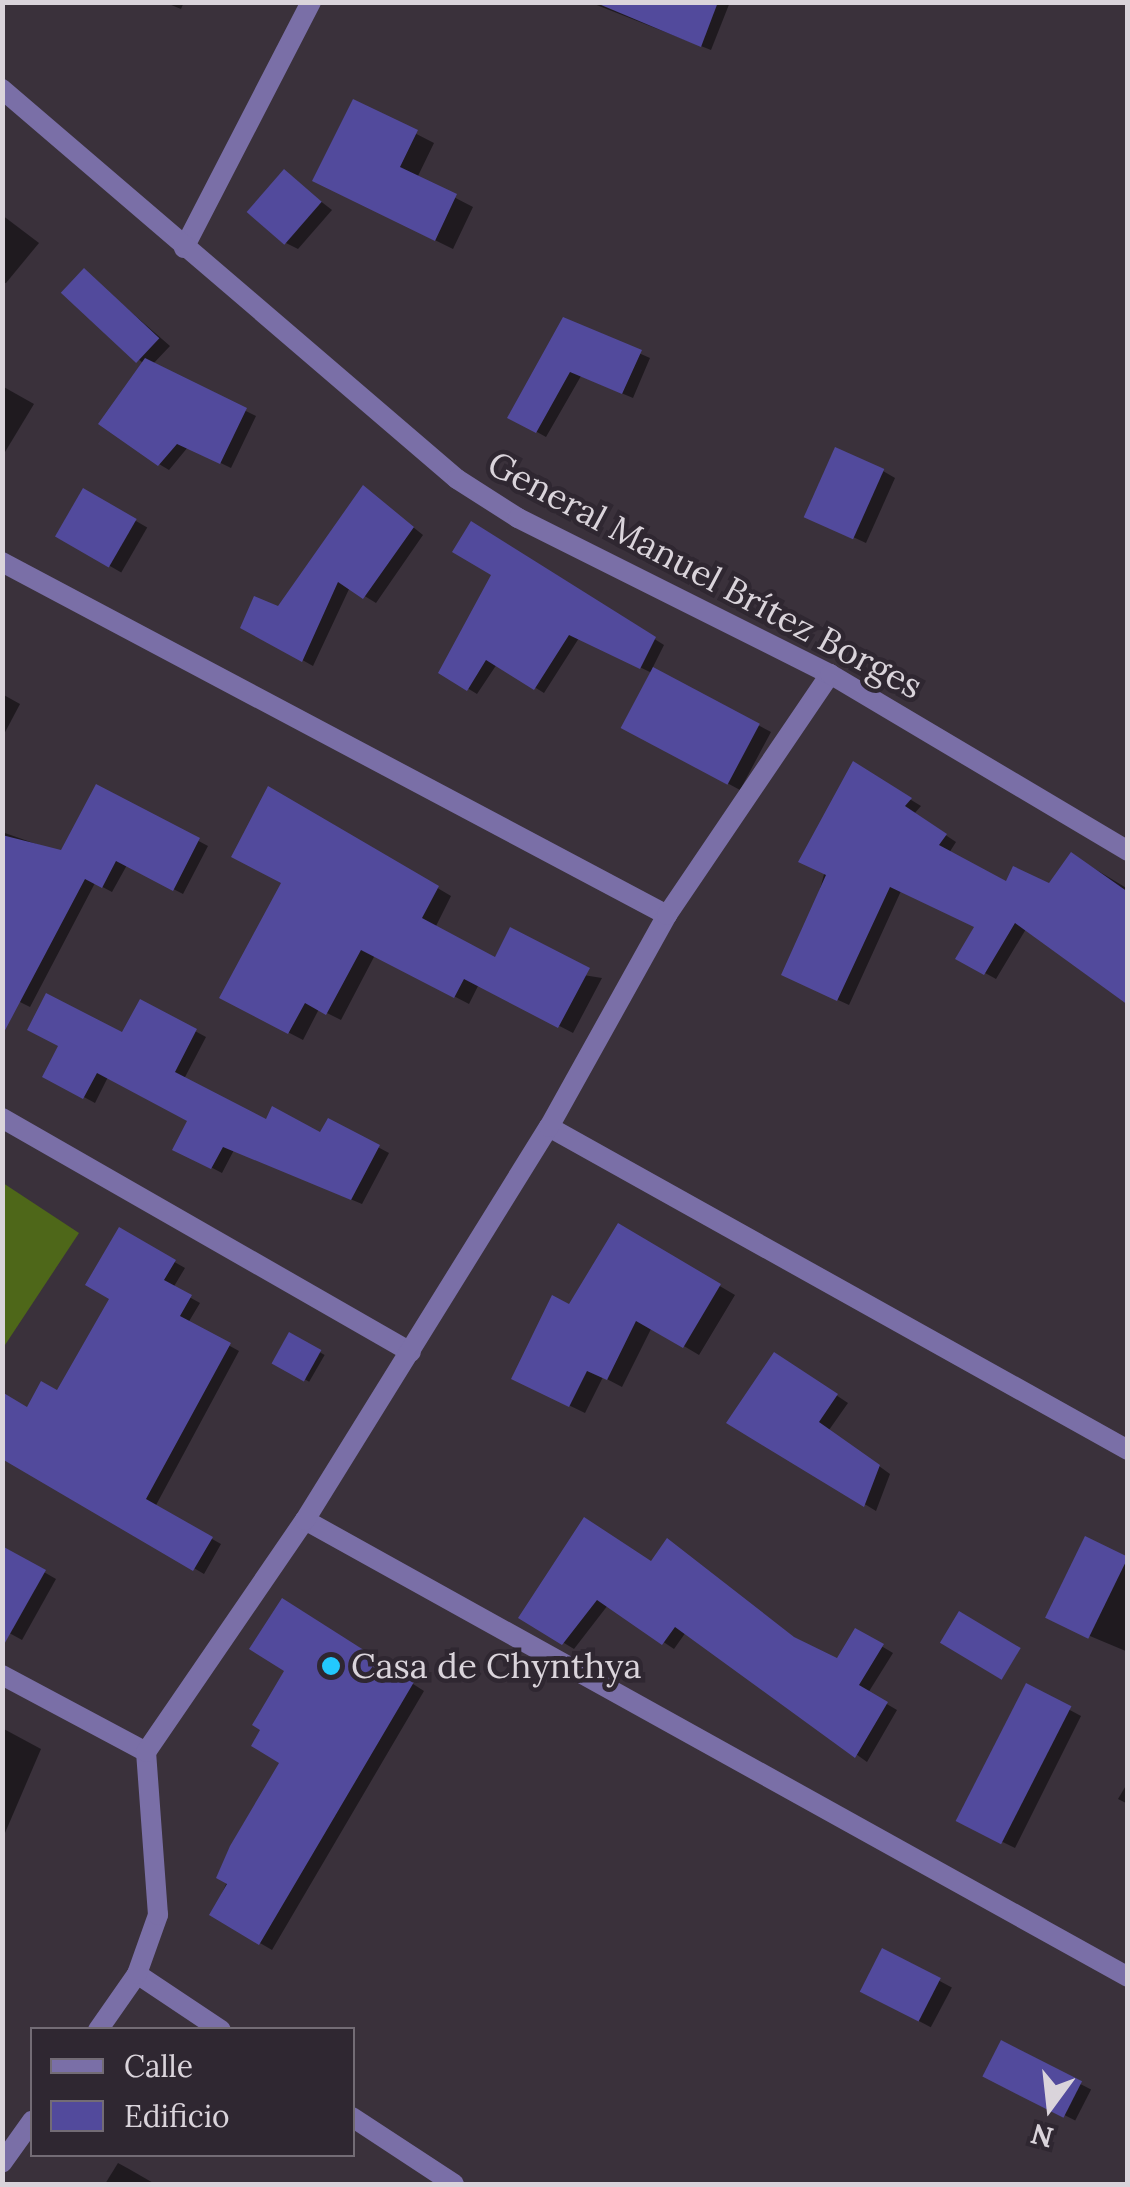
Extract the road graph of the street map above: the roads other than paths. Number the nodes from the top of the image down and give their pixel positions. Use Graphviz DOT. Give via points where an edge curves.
graph roads {
  1 [pos="311,2"];
  2 [pos="2,90"];
  3 [pos="184,248"];
  4 [pos="2,562"];
  5 [pos="830,674"];
  6 [pos="1128,851"];
  7 [pos="667,916"];
  8 [pos="2,1118"];
  9 [pos="549,1127"];
  10 [pos="411,1352"];
  11 [pos="1128,1450"];
  12 [pos="305,1520"];
  13 [pos="2,1675"];
  14 [pos="146,1752"];
  15 [pos="138,1974"];
  16 [pos="1128,1978"];
  17 [pos="100,2027"];
  18 [pos="217,2027"];
  19 [pos="355,2119"];
  20 [pos="30,2124"];
  21 [pos="2,2163"];
  22 [pos="454,2184"];
  1 -- 3 [label="street"];
  2 -- 3 [label="street, General Manuel Brítez Borges"];
  3 -- 5 [label="street, General Manuel Brítez Borges" via="408,443 518,518"];
  4 -- 7 [label="street"];
  5 -- 6 [label="street, General Manuel Brítez Borges"];
  5 -- 7 [label="street"];
  7 -- 9 [label="street"];
  8 -- 10 [label="street"];
  9 -- 10 [label="street"];
  9 -- 11 [label="street"];
  10 -- 12 [label="street"];
  12 -- 14 [label="street"];
  12 -- 16 [label="street"];
  13 -- 14 [label="street"];
  14 -- 15 [label="street" via="158,1915"];
  15 -- 17 [label="street"];
  15 -- 18 [label="street"];
  19 -- 22 [label="street"];
  20 -- 21 [label="street"];
}
